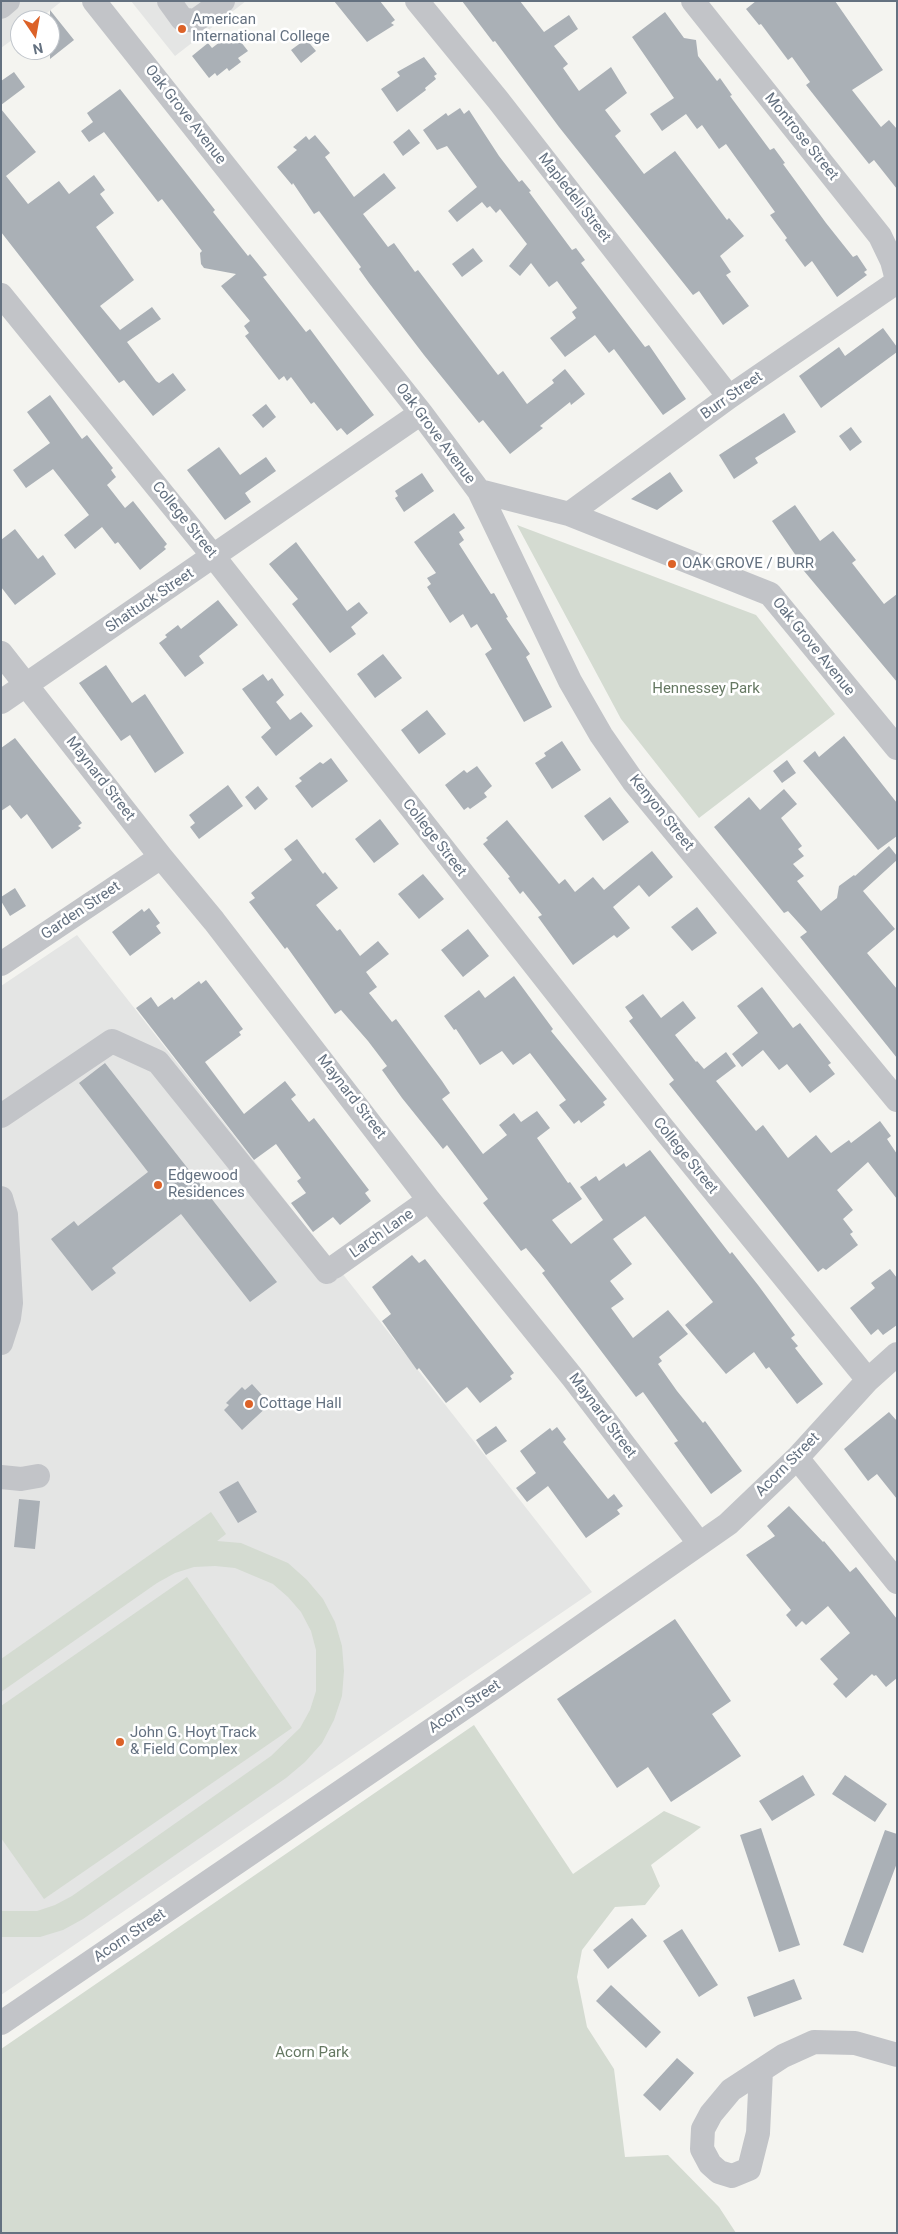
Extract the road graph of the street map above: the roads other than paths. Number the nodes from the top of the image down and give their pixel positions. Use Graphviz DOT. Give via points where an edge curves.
graph roads {
  1 [pos="8,1"];
  2 [pos="94,1"];
  3 [pos="169,1"];
  4 [pos="223,1"];
  5 [pos="417,1"];
  6 [pos="693,1"];
  7 [pos="1,7"];
  8 [pos="897,281"];
  9 [pos="1,295"];
  10 [pos="729,398"];
  11 [pos="421,413"];
  12 [pos="479,491"];
  13 [pos="569,514"];
  14 [pos="214,557"];
  15 [pos="1,653"];
  16 [pos="27,685"];
  17 [pos="1,702"];
  18 [pos="897,748"];
  19 [pos="161,857"];
  20 [pos="1,964"];
  21 [pos="897,1100"];
  22 [pos="1,1116"];
  23 [pos="1,1198"];
  24 [pos="430,1200"];
  25 [pos="1,1343"];
  26 [pos="897,1354"];
  27 [pos="868,1380"];
  28 [pos="797,1458"];
  29 [pos="38,1476"];
  30 [pos="1,1477"];
  31 [pos="699,1543"];
  32 [pos="897,1582"];
  33 [pos="1,2023"];
  34 [pos="897,2055"];
  35 [pos="761,2071"];
  1 -- 7 [label="street"];
  2 -- 11 [label="street, Oak Grove Avenue"];
  3 -- 4 [label="street" via="182,19 195,21"];
  5 -- 10 [label="street, Mapledell Street" via="498,100"];
  6 -- 8 [label="street, Montrose Street" via="880,236"];
  8 -- 10 [label="street, Burr Street"];
  9 -- 14 [label="street, College Street"];
  10 -- 13 [label="street, Burr Street"];
  11 -- 12 [label="street, Oak Grove Avenue"];
  11 -- 14 [label="street, Shattuck Street"];
  12 -- 13 [label="street, Oak Grove Avenue"];
  12 -- 21 [label="street, Kenyon Street" via="570,681 601,736 633,781"];
  13 -- 18 [label="street, Oak Grove Avenue" via="770,594"];
  14 -- 16 [label="street, Shattuck Street"];
  14 -- 27 [label="street, College Street" via="662,1127"];
  15 -- 16 [label="street, Maynard Street"];
  16 -- 17 [label="street, Shattuck Street"];
  16 -- 19 [label="street, Maynard Street"];
  19 -- 20 [label="street, Garden Street"];
  19 -- 24 [label="street, Maynard Street" via="220,928"];
  22 -- 24 [label="street, Larch Lane" via="112,1041 158,1062 331,1270"];
  23 -- 25 [label="street" via="6,1215 11,1303"];
  24 -- 31 [label="street, Maynard Street" via="573,1378"];
  26 -- 27 [label="street, Acorn Street"];
  27 -- 28 [label="street, Acorn Street"];
  28 -- 31 [label="street, Acorn Street" via="728,1524"];
  28 -- 32 [label="street"];
  29 -- 30 [label="street" via="21,1479"];
  31 -- 33 [label="street, Acorn Street" via="496,1686"];
  34 -- 35 [label="street" via="855,2042 814,2042 783,2056"];
}
